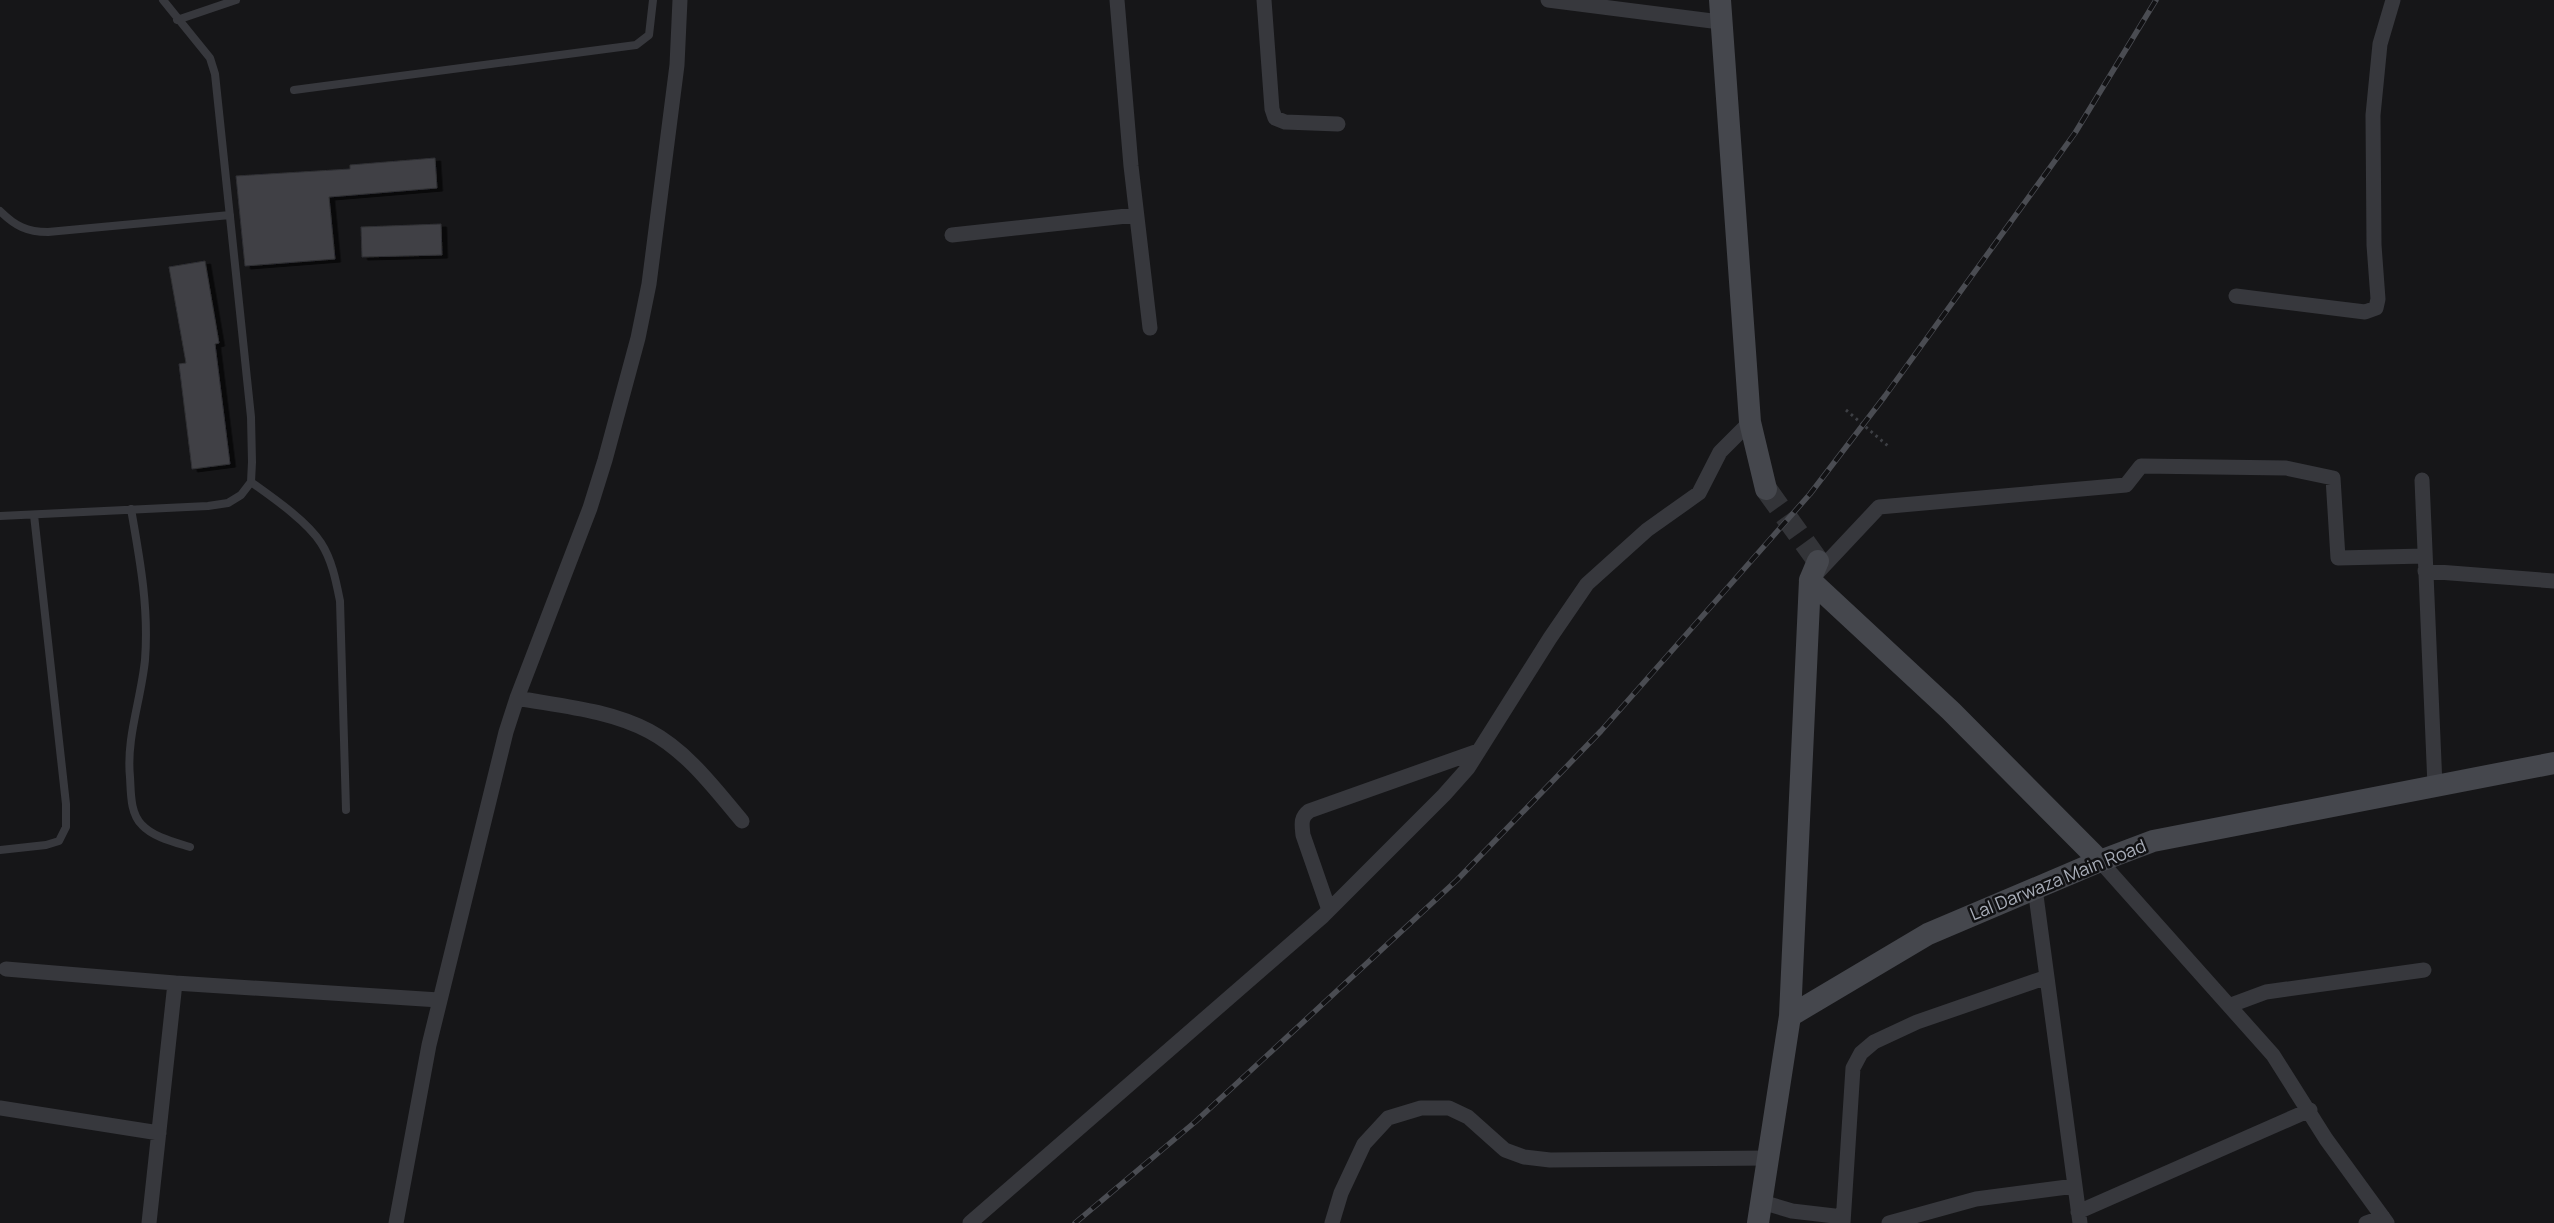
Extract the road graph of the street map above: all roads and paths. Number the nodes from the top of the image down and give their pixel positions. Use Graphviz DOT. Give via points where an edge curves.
graph roads {
  1 [pos="162,0"];
  2 [pos="236,0"];
  3 [pos="653,0"];
  4 [pos="680,0"];
  5 [pos="1117,0"];
  6 [pos="1264,0"];
  7 [pos="1548,0"];
  8 [pos="2392,0"];
  9 [pos="1720,11"];
  10 [pos="177,20"];
  11 [pos="294,90"];
  12 [pos="1338,124"];
  13 [pos="0,211"];
  14 [pos="230,215"];
  15 [pos="1136,215"];
  16 [pos="952,235"];
  17 [pos="2236,296"];
  18 [pos="1150,328"];
  19 [pos="1846,410"];
  20 [pos="1750,422"];
  21 [pos="1888,446"];
  22 [pos="2422,480"];
  23 [pos="251,482"];
  24 [pos="1766,489"];
  25 [pos="131,509"];
  26 [pos="34,515"];
  27 [pos="0,516"];
  28 [pos="2425,564"];
  29 [pos="1814,571"];
  30 [pos="2554,581"];
  31 [pos="517,698"];
  32 [pos="1478,751"];
  33 [pos="2554,763"];
  34 [pos="2435,786"];
  35 [pos="346,810"];
  36 [pos="742,821"];
  37 [pos="190,847"];
  38 [pos="0,850"];
  39 [pos="2100,861"];
  40 [pos="2036,888"];
  41 [pos="1329,910"];
  42 [pos="6,969"];
  43 [pos="2424,970"];
  44 [pos="2047,978"];
  45 [pos="175,983"];
  46 [pos="439,1000"];
  47 [pos="2231,1005"];
  48 [pos="1790,1016"];
  49 [pos="0,1108"];
  50 [pos="2310,1110"];
  51 [pos="159,1133"];
  52 [pos="1768,1158"];
  53 [pos="2075,1186"];
  54 [pos="1760,1213"];
  55 [pos="2079,1218"];
  56 [pos="1843,1220"];
  57 [pos="2385,1220"];
  58 [pos="149,1223"];
  59 [pos="396,1223"];
  60 [pos="970,1223"];
  61 [pos="1332,1223"];
  62 [pos="1889,1223"];
  63 [pos="2366,1223"];
  1 -- 10 [label="lane"];
  2 -- 10 [label="lane"];
  3 -- 11 [label="lane" via="649,35 636,44"];
  4 -- 31 [label="street" via="677,65 638,338 590,508"];
  5 -- 15 [label="street"];
  6 -- 12 [label="street" via="1275,118 1285,122"];
  7 -- 9 [label="street"];
  8 -- 17 [label="street" via="2380,44 2373,115 2376,308 2365,312"];
  9 -- 20 [label="main road"];
  10 -- 14 [label="lane" via="210,58 215,74"];
  13 -- 14 [label="lane" via="11,222 30,232"];
  14 -- 23 [label="lane" via="251,417"];
  15 -- 16 [label="street"];
  15 -- 18 [label="street"];
  19 -- 21 [label="path"];
  20 -- 24 [label="main road"];
  20 -- 32 [label="street" via="1720,452 1699,493 1647,530 1587,584"];
  22 -- 28 [label="street"];
  23 -- 25 [label="lane" via="241,495 228,503"];
  23 -- 35 [label="lane" via="283,505 321,542 334,570 340,601"];
  25 -- 26 [label="lane"];
  25 -- 37 [label="lane" via="145,586 146,618 145,661 130,744 132,805 141,824 157,836"];
  26 -- 27 [label="lane"];
  26 -- 38 [label="lane" via="66,828 59,840 46,845"];
  28 -- 29 [label="street" via="2338,558 2333,478 2286,468 2141,466 2126,485 1879,507"];
  28 -- 30 [label="street"];
  28 -- 34 [label="street"];
  29 -- 39 [label="main road"];
  29 -- 48 [label="main road"];
  31 -- 36 [label="street" via="623,720 651,732 705,777"];
  31 -- 46 [label="street"];
  32 -- 41 [label="street" via="1459,780"];
  32 -- 41 [label="street" via="1304,815 1304,835"];
  33 -- 34 [label="main road, Lal Darwaza Main Road"];
  34 -- 39 [label="main road, Lal Darwaza Main Road" via="2153,841"];
  39 -- 40 [label="main road, Lal Darwaza Main Road"];
  39 -- 47 [label="street"];
  40 -- 44 [label="street"];
  40 -- 48 [label="main road, Lal Darwaza Main Road" via="1928,934"];
  41 -- 60 [label="street"];
  42 -- 45 [label="street"];
  43 -- 47 [label="street" via="2266,992"];
  44 -- 53 [label="street"];
  44 -- 56 [label="street" via="1917,1022 1874,1042 1861,1053 1852,1076"];
  45 -- 46 [label="street"];
  45 -- 51 [label="street"];
  46 -- 59 [label="street"];
  47 -- 50 [label="street" via="2273,1055"];
  48 -- 52 [label="main road"];
  49 -- 51 [label="street"];
  50 -- 55 [label="street"];
  50 -- 57 [label="street" via="2326,1139"];
  51 -- 58 [label="street"];
  52 -- 54 [label="main road"];
  52 -- 61 [label="street" via="1550,1160 1524,1157 1505,1150 1468,1117 1449,1108 1421,1108 1388,1118 1364,1144 1341,1193"];
  53 -- 55 [label="street"];
  53 -- 62 [label="street" via="1976,1199"];
  54 -- 56 [label="street" via="1792,1211"];
  57 -- 63 [label="street"];
}
